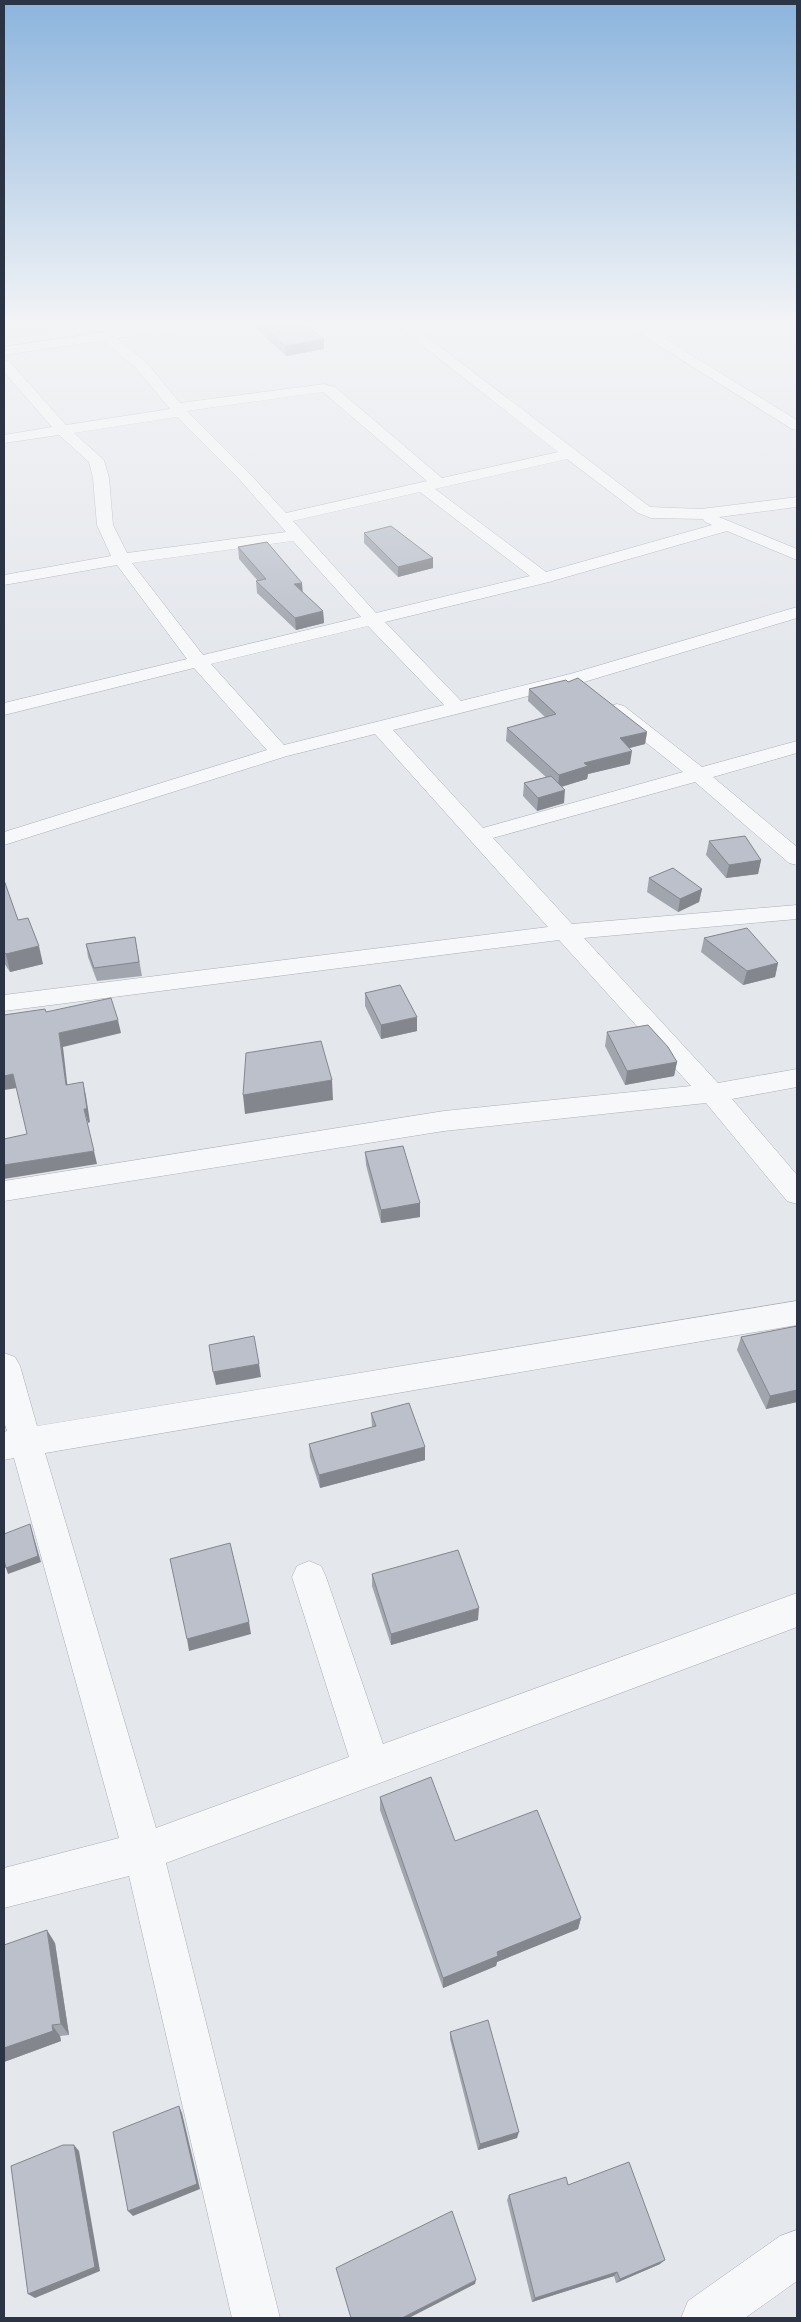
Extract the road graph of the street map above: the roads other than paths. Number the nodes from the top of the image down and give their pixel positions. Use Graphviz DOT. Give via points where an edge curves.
graph roads {
  1 [pos="72,428"];
  2 [pos="196,428"];
  3 [pos="370,428"];
  4 [pos="539,428"];
  5 [pos="62,430"];
  6 [pos="4,439"];
  7 [pos="572,453"];
  8 [pos="429,484"];
  9 [pos="797,502"];
  10 [pos="701,514"];
  11 [pos="281,519"];
  12 [pos="728,526"];
  13 [pos="296,536"];
  14 [pos="797,555"];
  15 [pos="121,559"];
  16 [pos="543,578"];
  17 [pos="4,580"];
  18 [pos="797,612"];
  19 [pos="372,619"];
  20 [pos="198,663"];
  21 [pos="590,688"];
  22 [pos="6,703"];
  23 [pos="456,707"];
  24 [pos="379,727"];
  25 [pos="797,747"];
  26 [pos="280,752"];
  27 [pos="699,774"];
  28 [pos="477,836"];
  29 [pos="4,839"];
  30 [pos="797,858"];
  31 [pos="797,912"];
  32 [pos="564,932"];
  33 [pos="4,1003"];
  34 [pos="797,1078"];
  35 [pos="712,1093"];
  36 [pos="4,1190"];
  37 [pos="797,1194"];
  38 [pos="797,1313"];
  39 [pos="4,1366"];
  40 [pos="14,1444"];
  41 [pos="309,1576"];
  42 [pos="797,1610"];
  43 [pos="372,1768"];
  44 [pos="143,1852"];
  45 [pos="4,1888"];
  46 [pos="797,2253"];
  47 [pos="256,2318"];
  48 [pos="705,2318"];
  1 -- 5 [label="street"];
  2 -- 11 [label="street"];
  3 -- 8 [label="street"];
  4 -- 7 [label="street"];
  5 -- 6 [label="street"];
  5 -- 15 [label="street" via="96,460 105,525"];
  7 -- 8 [label="street"];
  7 -- 10 [label="street" via="644,510 663,514"];
  8 -- 11 [label="street"];
  8 -- 16 [label="street"];
  9 -- 10 [label="street"];
  10 -- 12 [label="street"];
  11 -- 13 [label="street"];
  12 -- 14 [label="street"];
  12 -- 16 [label="street"];
  13 -- 15 [label="street"];
  13 -- 19 [label="street"];
  15 -- 17 [label="street"];
  15 -- 20 [label="street"];
  16 -- 19 [label="street"];
  18 -- 21 [label="street"];
  19 -- 20 [label="street"];
  19 -- 23 [label="street"];
  20 -- 22 [label="street"];
  20 -- 26 [label="street"];
  21 -- 23 [label="street"];
  21 -- 27 [label="street"];
  23 -- 24 [label="street"];
  24 -- 26 [label="street"];
  24 -- 28 [label="street"];
  25 -- 27 [label="street"];
  26 -- 29 [label="street"];
  27 -- 28 [label="street"];
  27 -- 30 [label="street"];
  28 -- 32 [label="street"];
  31 -- 32 [label="street"];
  32 -- 33 [label="street"];
  32 -- 35 [label="street"];
  34 -- 35 [label="street"];
  35 -- 36 [label="street" via="444,1120"];
  35 -- 37 [label="street"];
  38 -- 40 [label="street"];
  39 -- 40 [label="street"];
  40 -- 44 [label="street"];
  41 -- 43 [label="street"];
  42 -- 43 [label="street"];
  43 -- 44 [label="street"];
  44 -- 45 [label="street"];
  44 -- 47 [label="street"];
  46 -- 48 [label="street"];
}
